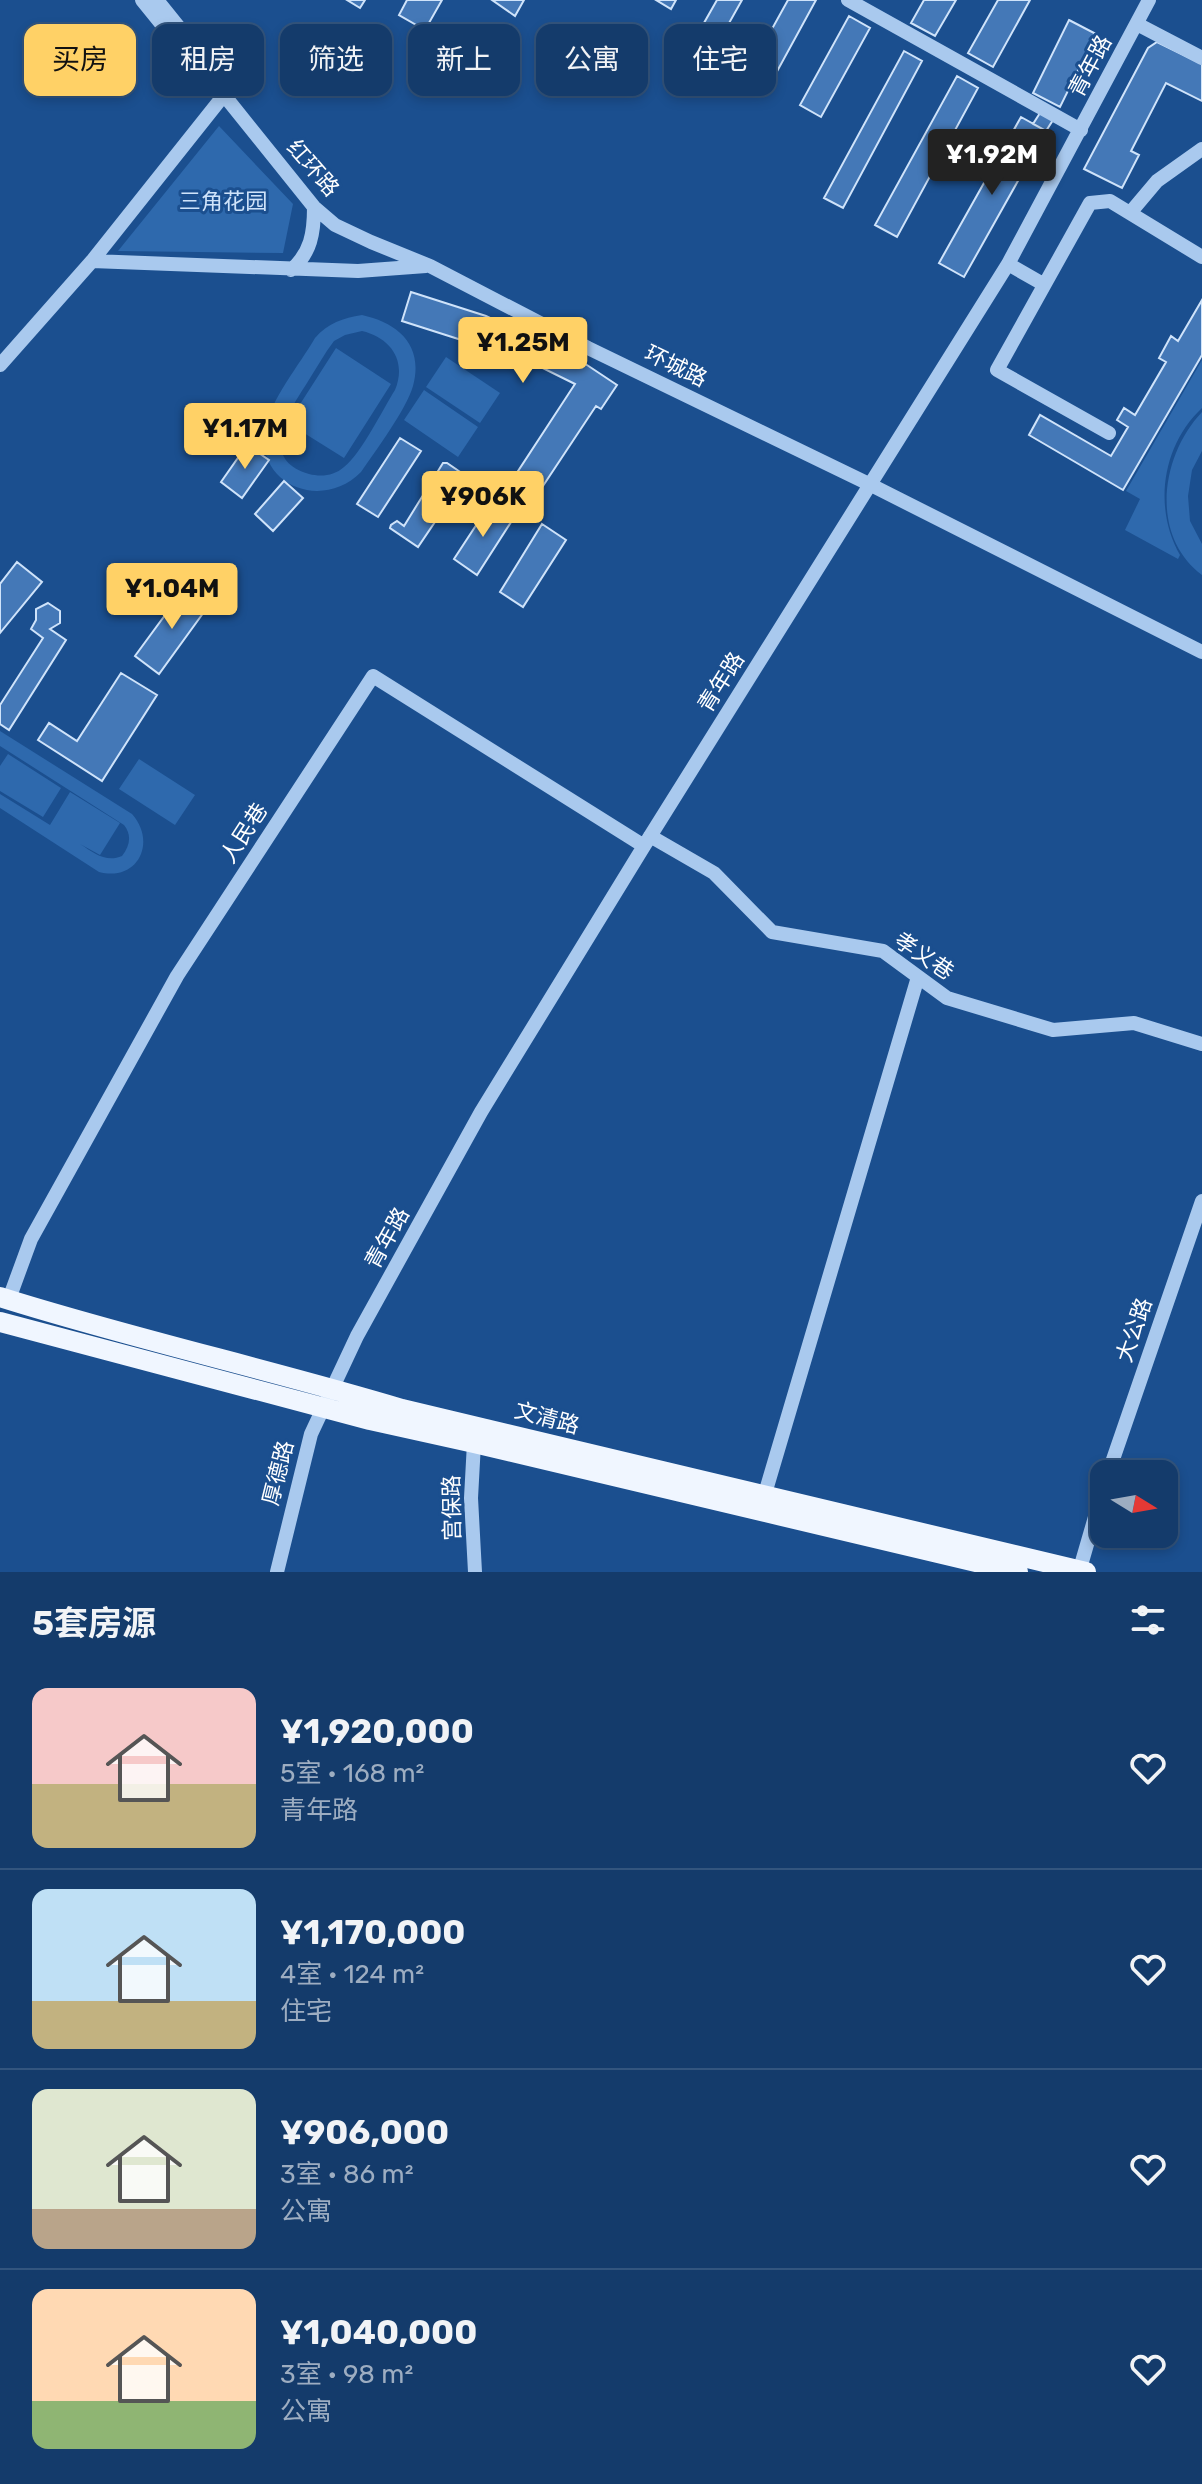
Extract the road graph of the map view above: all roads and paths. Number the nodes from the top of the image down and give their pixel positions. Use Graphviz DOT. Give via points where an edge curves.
graph roads {
  1 [pos="142,0"];
  2 [pos="157,0"];
  3 [pos="848,0"];
  4 [pos="1149,0"];
  5 [pos="161,24"];
  6 [pos="176,24"];
  7 [pos="1137,24"];
  8 [pos="1202,58"];
  9 [pos="223,96"];
  10 [pos="225,96"];
  11 [pos="1081,130"];
  12 [pos="1202,149"];
  13 [pos="314,207"];
  14 [pos="1130,213"];
  15 [pos="1202,257"];
  16 [pos="92,261"];
  17 [pos="1008,264"];
  18 [pos="430,266"];
  19 [pos="291,270"];
  20 [pos="1043,284"];
  21 [pos="0,365"];
  22 [pos="1109,433"];
  23 [pos="871,485"];
  24 [pos="1202,652"];
  25 [pos="647,841"];
  26 [pos="918,977"];
  27 [pos="1202,1044"];
  28 [pos="1202,1201"];
  29 [pos="4,1298"];
  30 [pos="0,1322"];
  31 [pos="332,1388"];
  32 [pos="323,1407"];
  33 [pos="474,1443"];
  34 [pos="1113,1460"];
  35 [pos="764,1497"];
  36 [pos="1090,1540"];
  37 [pos="1082,1571"];
  38 [pos="277,1572"];
  39 [pos="475,1572"];
  40 [pos="1018,1572"];
  1 -- 5 [label="street, 红环路"];
  2 -- 6 [label="street, 红环路"];
  3 -- 11 [label="street"];
  4 -- 7 [label="street, 青年路"];
  7 -- 8 [label="street"];
  7 -- 11 [label="street, 青年路"];
  9 -- 16 [label="street"];
  10 -- 13 [label="street, 红环路"];
  11 -- 17 [label="street, 青年路"];
  12 -- 14 [label="street" via="1157,181"];
  13 -- 18 [label="street, 红环路" via="335,225"];
  13 -- 19 [label="street" via="310,245"];
  14 -- 15 [label="street"];
  14 -- 20 [label="street" via="1110,201 1090,203"];
  16 -- 19 [label="street"];
  16 -- 21 [label="street"];
  17 -- 20 [label="street"];
  17 -- 23 [label="street, 青年路"];
  18 -- 19 [label="street"];
  18 -- 23 [label="street, 环城路"];
  20 -- 22 [label="street" via="997,370"];
  23 -- 24 [label="street, 环城路"];
  23 -- 25 [label="street, 青年路"];
  25 -- 26 [label="street, 孝义巷" via="714,873 772,932 883,951"];
  25 -- 29 [label="street, 人民巷" via="373,676 177,976 31,1239"];
  25 -- 31 [label="street, 青年路" via="481,1112"];
  26 -- 27 [label="street, 孝义巷" via="947,998 1053,1030 1134,1023"];
  26 -- 35 [label="street"];
  28 -- 34 [label="street, 大公路"];
  29 -- 31 [label="main road, 文清路"];
  30 -- 32 [label="main road, 文清路"];
  31 -- 32 [label="street, 厚德路"];
  31 -- 35 [label="main road, 文清路"];
  32 -- 33 [label="main road, 文清路"];
  32 -- 38 [label="street, 厚德路" via="311,1434"];
  33 -- 39 [label="street, 宫保路"];
  33 -- 40 [label="main road, 文清路"];
  35 -- 37 [label="main road, 文清路"];
  36 -- 37 [label="street"];
}
